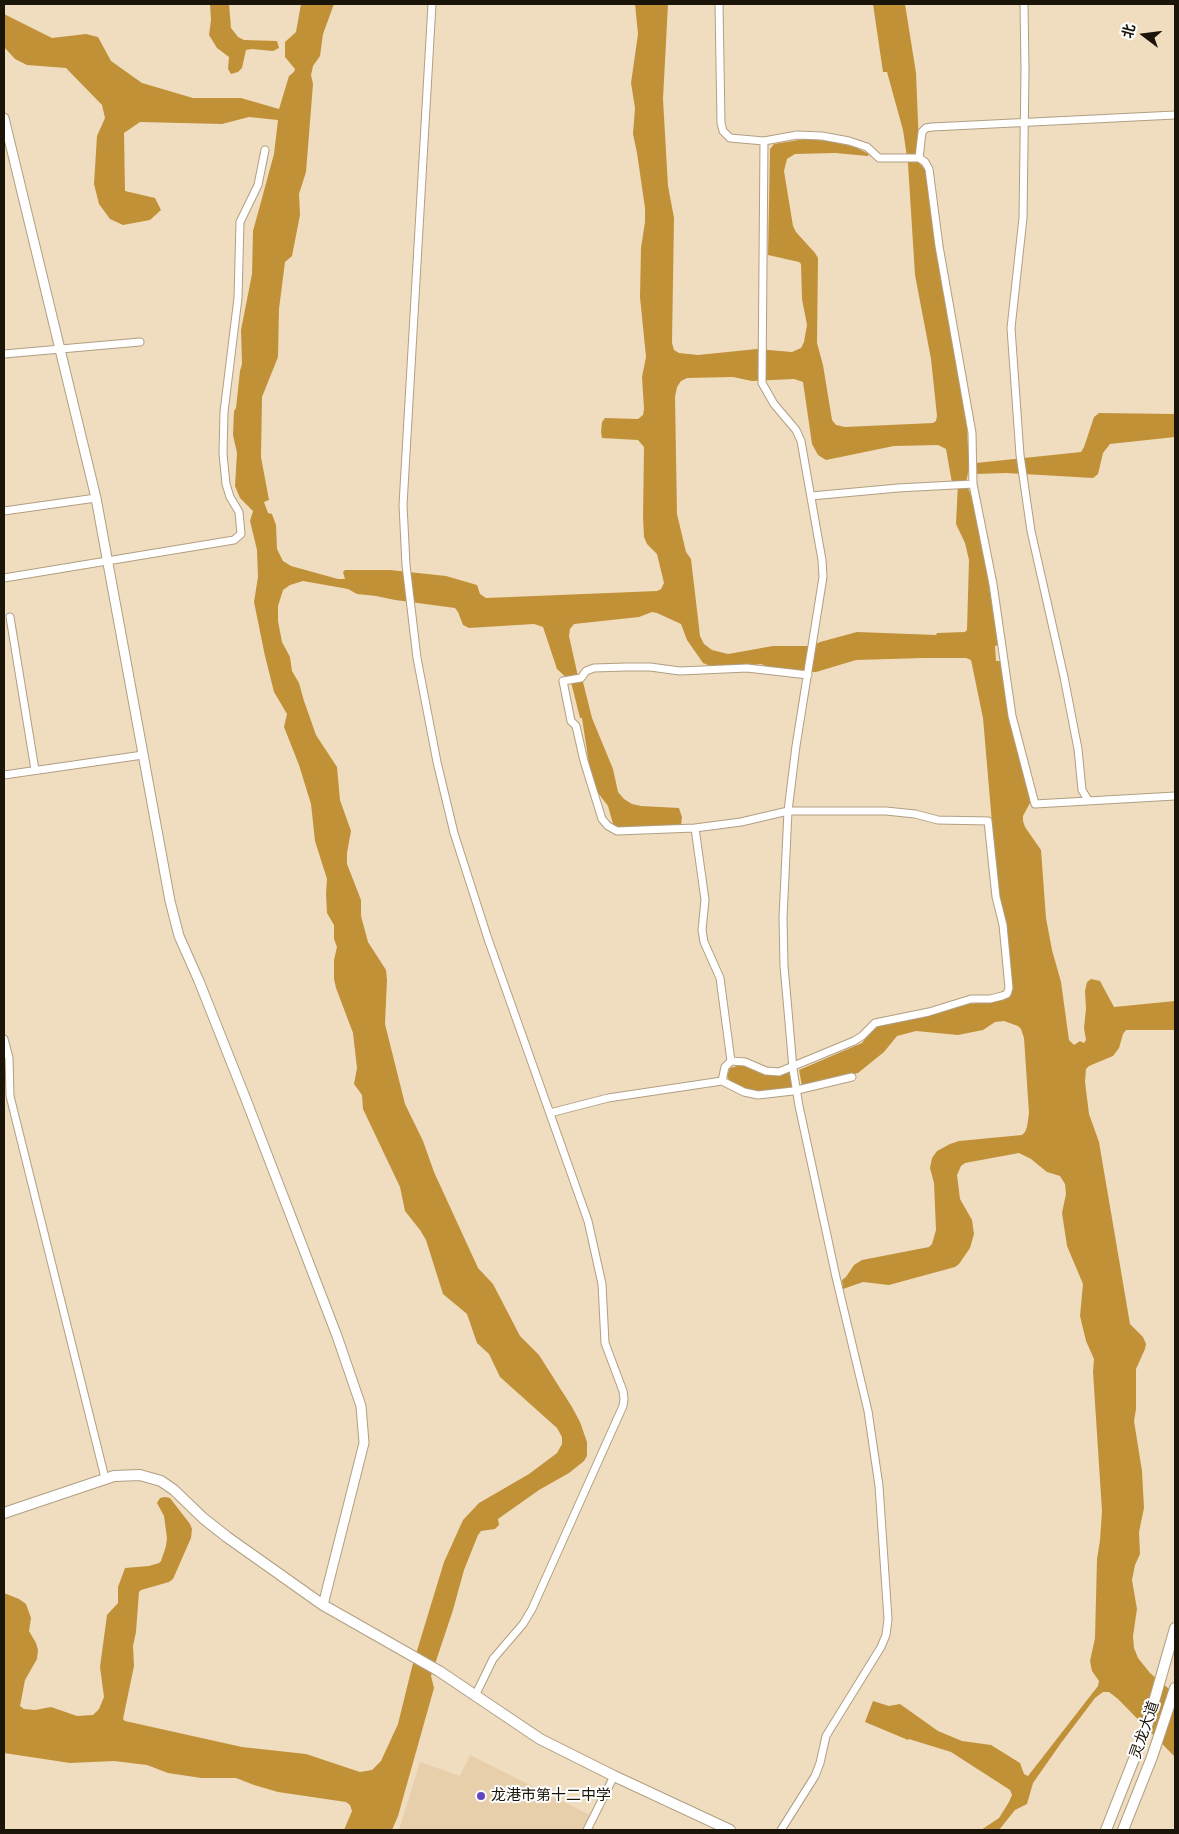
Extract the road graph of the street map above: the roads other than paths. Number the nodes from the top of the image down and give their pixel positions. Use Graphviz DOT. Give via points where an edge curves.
graph roads {
  1 [pos="432,4"];
  2 [pos="719,4"];
  3 [pos="1024,4"];
  4 [pos="1175,115"];
  5 [pos="4,118"];
  6 [pos="1024,123"];
  7 [pos="764,141"];
  8 [pos="265,150"];
  9 [pos="919,158"];
  10 [pos="140,342"];
  11 [pos="60,350"];
  12 [pos="4,354"];
  13 [pos="971,484"];
  14 [pos="811,496"];
  15 [pos="96,498"];
  16 [pos="4,511"];
  17 [pos="109,561"];
  18 [pos="4,578"];
  19 [pos="10,617"];
  20 [pos="808,674"];
  21 [pos="143,754"];
  22 [pos="35,770"];
  23 [pos="4,775"];
  24 [pos="1175,796"];
  25 [pos="1088,800"];
  26 [pos="788,811"];
  27 [pos="695,828"];
  28 [pos="4,1039"];
  29 [pos="731,1061"];
  30 [pos="793,1067"];
  31 [pos="852,1077"];
  32 [pos="722,1081"];
  33 [pos="797,1090"];
  34 [pos="550,1113"];
  35 [pos="105,1478"];
  36 [pos="4,1513"];
  37 [pos="323,1605"];
  38 [pos="1175,1628"];
  39 [pos="1175,1688"];
  40 [pos="475,1696"];
  41 [pos="614,1776"];
  42 [pos="587,1830"];
  43 [pos="730,1830"];
  44 [pos="781,1830"];
  45 [pos="1106,1830"];
  46 [pos="1124,1830"];
  1 -- 34 [label="street" via="403,488 406,565 417,658 454,833"];
  2 -- 7 [label="street" via="722,127 730,138"];
  3 -- 6 [label="street"];
  4 -- 6 [label="street"];
  5 -- 11 [label="street"];
  6 -- 9 [label="street" via="926,128"];
  6 -- 25 [label="street" via="1023,218 1011,328 1020,455 1031,531 1078,750 1082,790"];
  7 -- 9 [label="street" via="797,135 822,136 867,147 879,158"];
  7 -- 14 [label="street" via="762,383 799,435"];
  8 -- 17 [label="street" via="258,185 240,222 238,298 224,412 226,484 239,512 241,534 234,540"];
  9 -- 13 [label="street" via="929,169 972,433"];
  10 -- 11 [label="street"];
  11 -- 12 [label="street"];
  11 -- 15 [label="street"];
  13 -- 14 [label="street"];
  13 -- 25 [label="street" via="994,584 1012,716 1035,804"];
  14 -- 20 [label="street" via="823,577"];
  15 -- 16 [label="street"];
  15 -- 17 [label="street"];
  17 -- 18 [label="street"];
  17 -- 21 [label="street"];
  19 -- 22 [label="street"];
  20 -- 26 [label="street"];
  20 -- 27 [label="street" via="747,668 680,671 626,667 594,668 581,678 564,681 571,721 576,726 596,803 605,822 617,831"];
  21 -- 22 [label="street"];
  21 -- 37 [label="street" via="179,936 252,1116 361,1406 364,1443"];
  22 -- 23 [label="street"];
  24 -- 25 [label="street"];
  26 -- 27 [label="street"];
  26 -- 30 [label="street" via="783,948"];
  26 -- 30 [label="street" via="886,811 938,820 988,822 1009,979 1008,991 1004,995 971,999 875,1023 854,1041"];
  27 -- 29 [label="street" via="705,900 702,930 720,978"];
  28 -- 35 [label="street" via="9,1058 10,1096"];
  29 -- 30 [label="street" via="745,1062 771,1073"];
  29 -- 32 [label="street" via="725,1067"];
  30 -- 33 [label="street"];
  31 -- 33 [label="street"];
  32 -- 33 [label="street" via="753,1095"];
  32 -- 34 [label="street" via="608,1098"];
  33 -- 44 [label="street" via="868,1411 879,1486 888,1619 884,1641 826,1736 816,1776"];
  34 -- 40 [label="street" via="592,1237 602,1284 605,1343 623,1391 624,1403 532,1608 523,1624 493,1659"];
  35 -- 36 [label="main road"];
  35 -- 37 [label="main road" via="133,1474 161,1481 227,1537"];
  37 -- 40 [label="main road" via="439,1671"];
  38 -- 45 [label="main road, 灵龙大道" via="1143,1737"];
  39 -- 46 [label="main road, 灵龙大道"];
  40 -- 41 [label="main road" via="540,1739"];
  41 -- 42 [label="street"];
  41 -- 43 [label="main road"];
}
